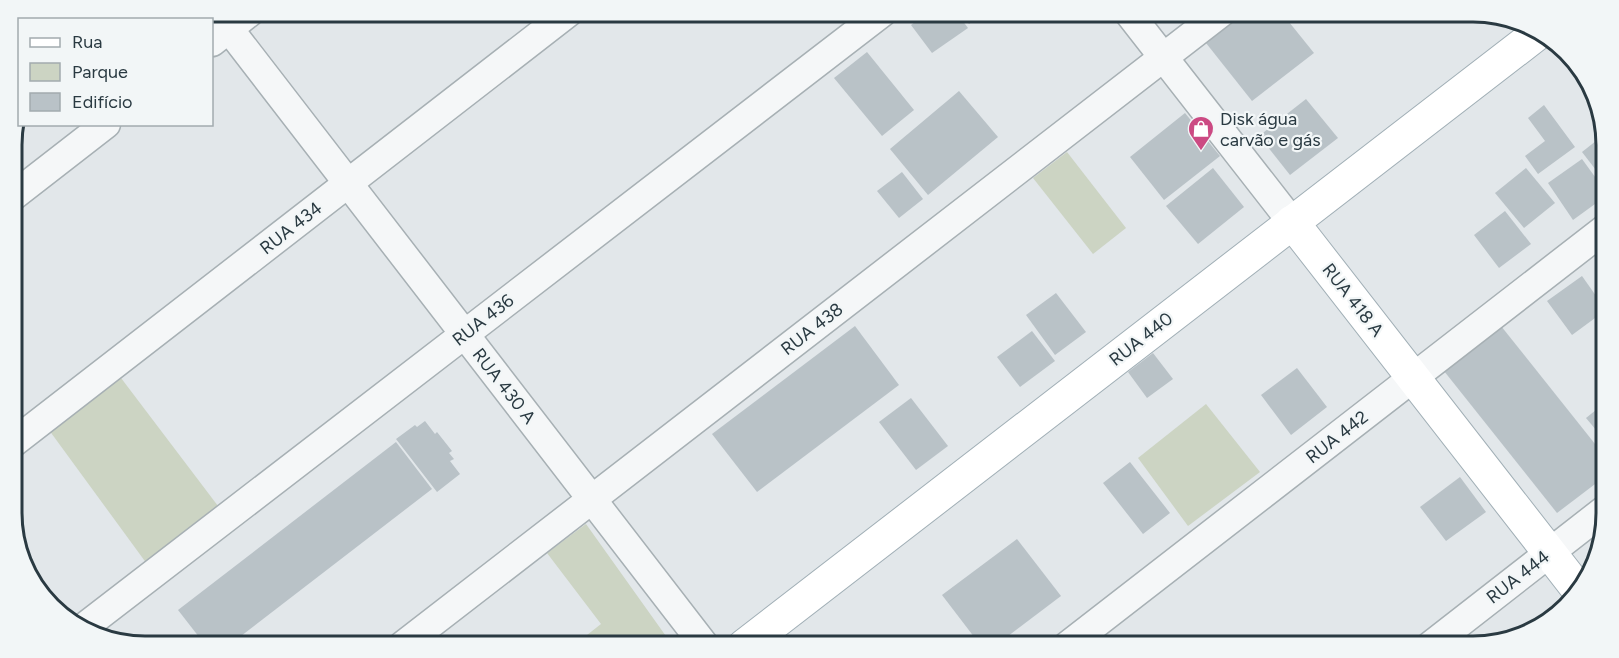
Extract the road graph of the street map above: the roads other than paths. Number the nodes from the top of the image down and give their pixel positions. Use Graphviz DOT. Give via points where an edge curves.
graph roads {
  1 [pos="556,22"];
  2 [pos="869,22"];
  3 [pos="1136,22"];
  4 [pos="1209,22"];
  5 [pos="226,24"];
  6 [pos="1532,37"];
  7 [pos="1163,57"];
  8 [pos="103,126"];
  9 [pos="348,183"];
  10 [pos="23,189"];
  11 [pos="1292,222"];
  12 [pos="1596,236"];
  13 [pos="464,334"];
  14 [pos="1413,377"];
  15 [pos="22,436"];
  16 [pos="592,500"];
  17 [pos="1596,517"];
  18 [pos="1550,552"];
  19 [pos="1574,584"];
  20 [pos="90,623"];
  21 [pos="1081,635"];
  22 [pos="1444,635"];
  23 [pos="415,636"];
  24 [pos="697,636"];
  25 [pos="758,636"];
  1 -- 9 [label="street, RUA 434"];
  2 -- 13 [label="street, RUA 436"];
  3 -- 7 [label="street, RUA 418 A"];
  4 -- 7 [label="street, RUA 438"];
  5 -- 9 [label="street, RUA 430 A"];
  6 -- 11 [label="main road, RUA 440"];
  7 -- 11 [label="street, RUA 418 A"];
  7 -- 16 [label="street, RUA 438"];
  8 -- 10 [label="street"];
  9 -- 13 [label="street, RUA 430 A"];
  9 -- 15 [label="street, RUA 434"];
  11 -- 14 [label="main road, RUA 418 A"];
  11 -- 25 [label="main road, RUA 440"];
  12 -- 14 [label="street, RUA 442"];
  13 -- 16 [label="street, RUA 430 A"];
  13 -- 20 [label="street, RUA 436"];
  14 -- 18 [label="main road, RUA 418 A"];
  14 -- 21 [label="street, RUA 442"];
  16 -- 23 [label="street, RUA 438"];
  16 -- 24 [label="street, RUA 430 A"];
  17 -- 18 [label="street, RUA 444"];
  18 -- 19 [label="main road, RUA 418 A"];
  18 -- 22 [label="street, RUA 444"];
}
